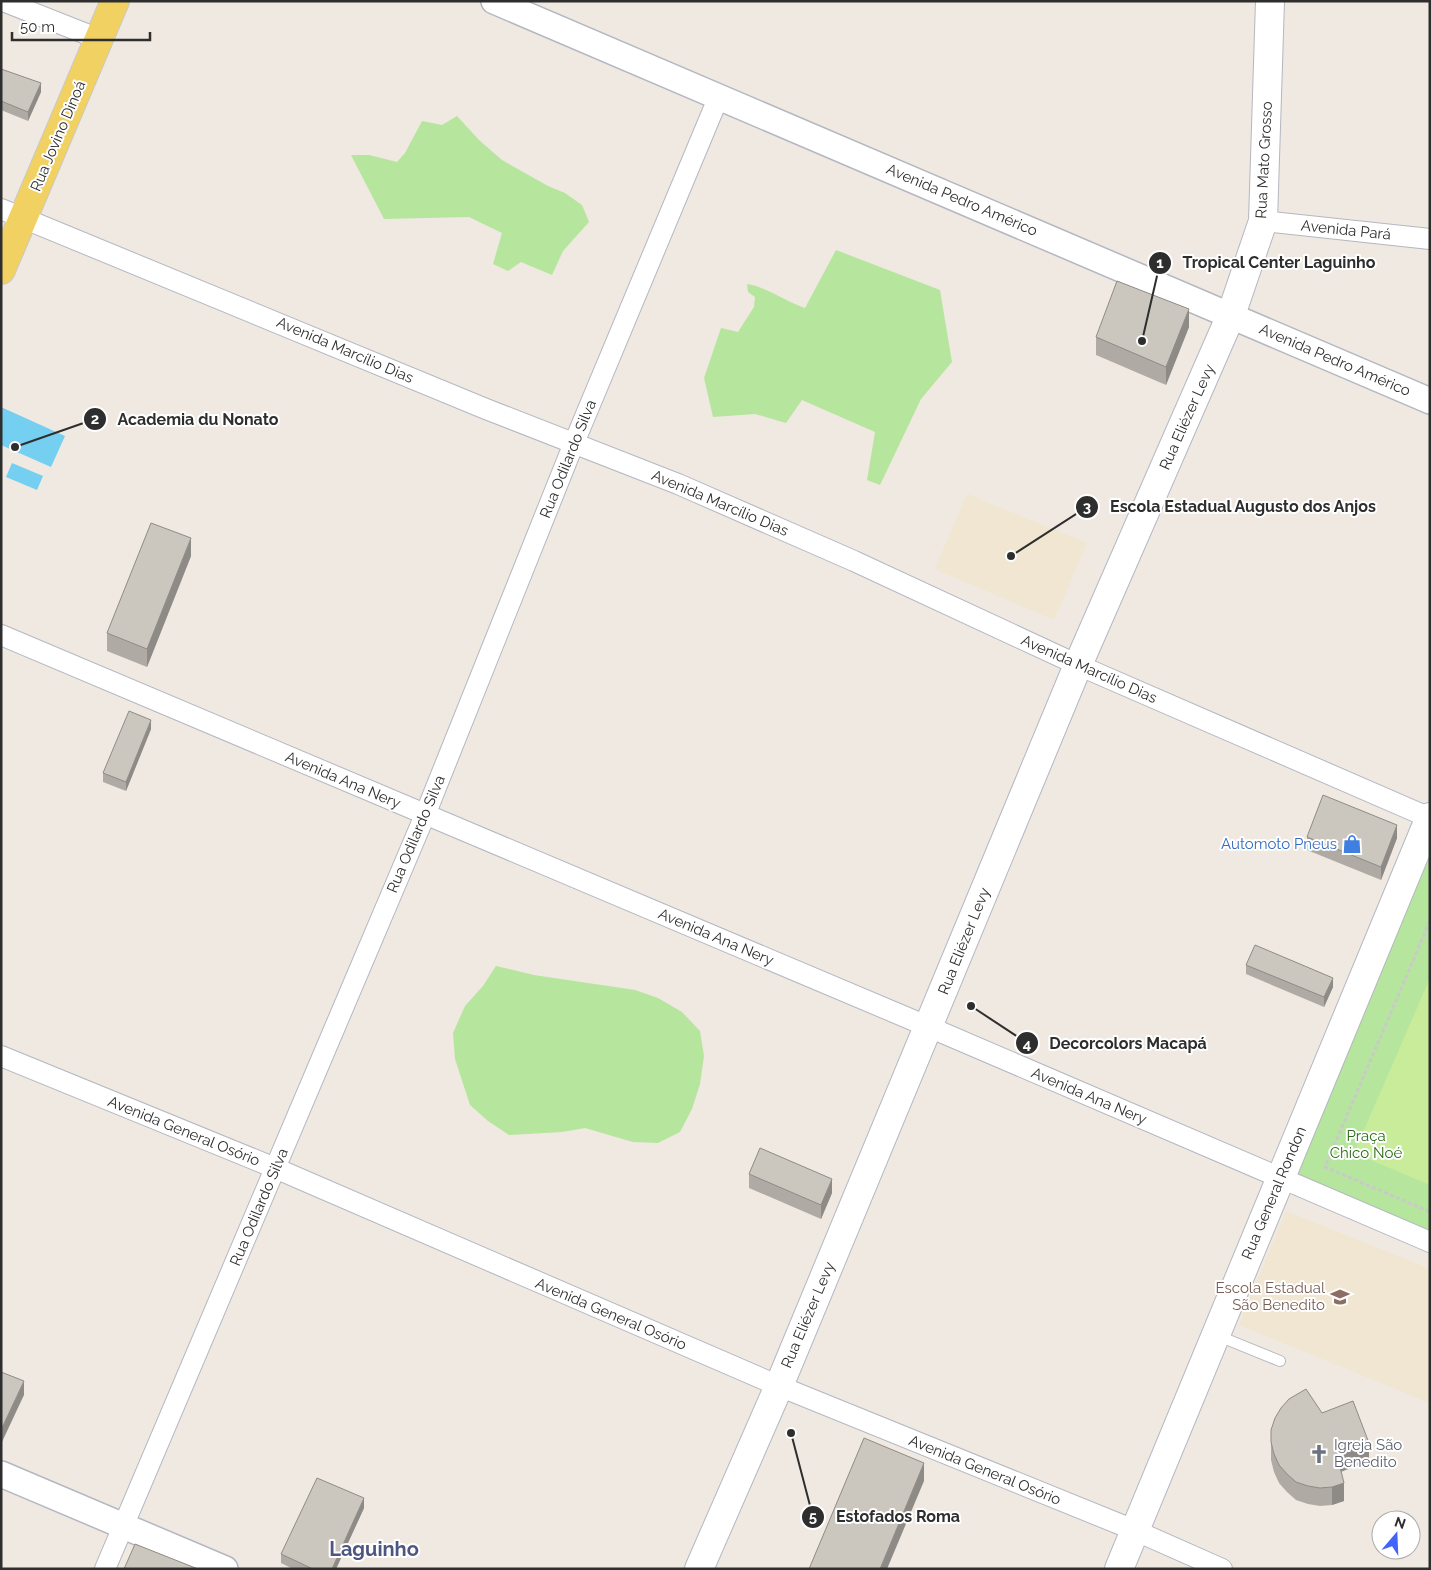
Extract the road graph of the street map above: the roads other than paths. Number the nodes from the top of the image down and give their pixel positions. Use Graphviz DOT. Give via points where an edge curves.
graph roads {
  1 [pos="4,1"];
  2 [pos="114,1"];
  3 [pos="494,1"];
  4 [pos="1270,1"];
  5 [pos="99,39"];
  6 [pos="719,96"];
  7 [pos="12,213"];
  8 [pos="1263,221"];
  9 [pos="1430,238"];
  10 [pos="1,270"];
  11 [pos="1231,315"];
  12 [pos="1430,401"];
  13 [pos="574,443"];
  14 [pos="1,636"];
  15 [pos="1078,665"];
  16 [pos="425,814"];
  17 [pos="1430,817"];
  18 [pos="929,1027"];
  19 [pos="1,1056"];
  20 [pos="275,1168"];
  21 [pos="1280,1178"];
  22 [pos="1430,1242"];
  23 [pos="1215,1335"];
  24 [pos="1280,1361"];
  25 [pos="779,1386"];
  26 [pos="1,1474"];
  27 [pos="123,1526"];
  28 [pos="1134,1530"];
  29 [pos="105,1569"];
  30 [pos="225,1569"];
  31 [pos="699,1569"];
  32 [pos="1119,1569"];
  33 [pos="1222,1569"];
  1 -- 5 [label="street"];
  2 -- 5 [label="main road, Rua Jovino Dinoá"];
  3 -- 6 [label="street, Avenida Pedro Américo"];
  4 -- 8 [label="main road, Rua Mato Grosso"];
  5 -- 7 [label="main road, Rua Jovino Dinoá"];
  6 -- 11 [label="street, Avenida Pedro Américo"];
  6 -- 13 [label="street, Rua Odilardo Silva"];
  7 -- 10 [label="main road, Rua Jovino Dinoá"];
  7 -- 13 [label="street, Avenida Marcílio Dias"];
  8 -- 9 [label="street, Avenida Pará"];
  8 -- 11 [label="main road, Rua Mato Grosso"];
  11 -- 12 [label="street, Avenida Pedro Américo"];
  11 -- 15 [label="main road, Rua Eliézer Levy"];
  13 -- 15 [label="street, Avenida Marcílio Dias" via="837,553"];
  13 -- 16 [label="street, Rua Odilardo Silva"];
  14 -- 16 [label="street, Avenida Ana Nery"];
  15 -- 17 [label="street, Avenida Marcílio Dias"];
  15 -- 18 [label="main road, Rua Eliézer Levy"];
  16 -- 18 [label="street, Avenida Ana Nery"];
  16 -- 20 [label="street, Rua Odilardo Silva"];
  17 -- 21 [label="main road, Rua General Rondon"];
  18 -- 21 [label="street, Avenida Ana Nery"];
  18 -- 25 [label="main road, Rua Eliézer Levy"];
  19 -- 20 [label="street, Avenida General Osório"];
  20 -- 25 [label="street, Avenida General Osório"];
  20 -- 27 [label="street, Rua Odilardo Silva"];
  21 -- 22 [label="street, Avenida Ana Nery"];
  21 -- 23 [label="main road, Rua General Rondon"];
  23 -- 24 [label="lane"];
  23 -- 28 [label="main road, Rua General Rondon"];
  25 -- 28 [label="street, Avenida General Osório"];
  25 -- 31 [label="main road, Rua Eliézer Levy"];
  26 -- 27 [label="street"];
  27 -- 29 [label="street, Rua Odilardo Silva"];
  27 -- 30 [label="street"];
  28 -- 32 [label="main road, Rua General Rondon"];
  28 -- 33 [label="street, Avenida General Osório"];
}
